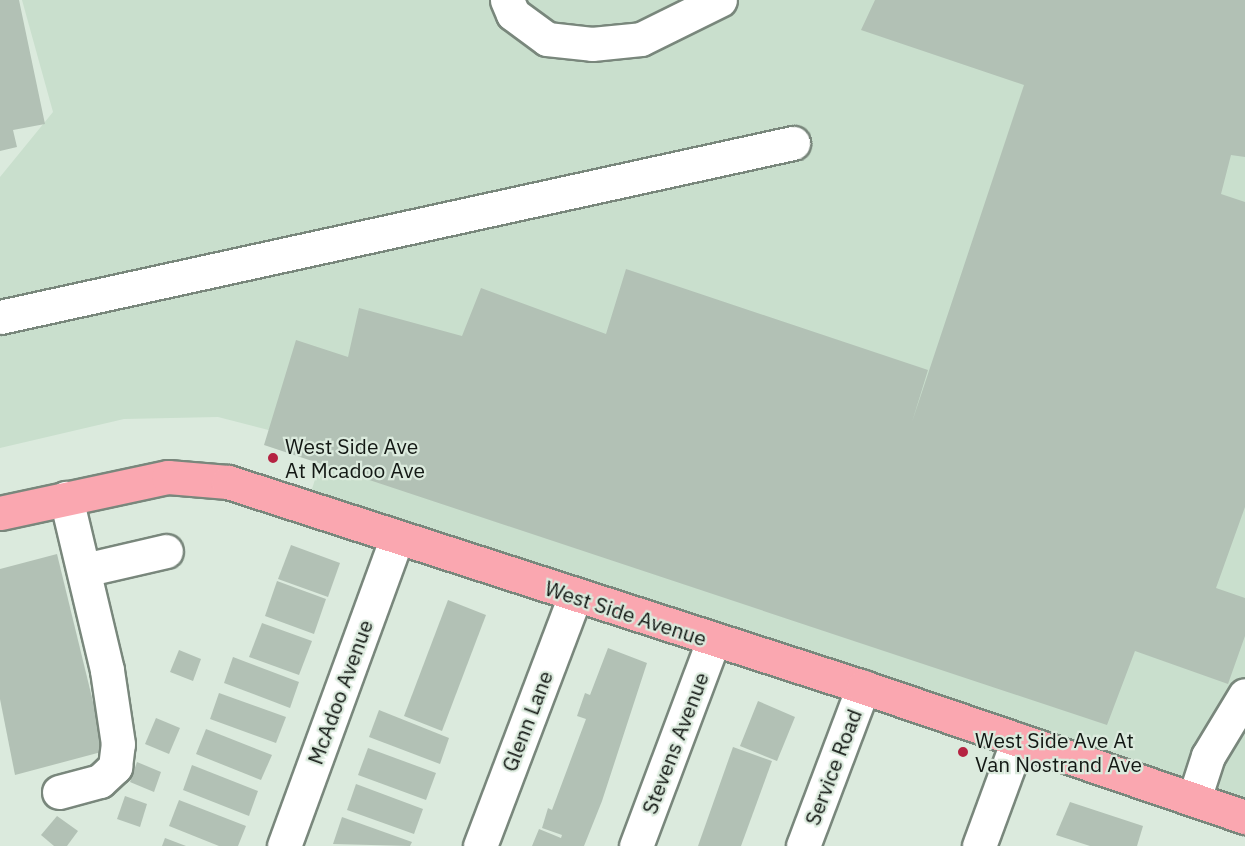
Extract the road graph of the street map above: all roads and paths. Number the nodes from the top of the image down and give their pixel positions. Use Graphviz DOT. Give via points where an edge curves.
graph roads {
  1 [pos="507,0"];
  2 [pos="720,0"];
  3 [pos="793,143"];
  4 [pos="0,317"];
  5 [pos="66,498"];
  6 [pos="0,513"];
  7 [pos="397,538"];
  8 [pos="166,551"];
  9 [pos="84,570"];
  10 [pos="575,596"];
  11 [pos="713,641"];
  12 [pos="863,687"];
  13 [pos="1245,695"];
  14 [pos="1018,740"];
  15 [pos="59,792"];
  16 [pos="1194,799"];
  17 [pos="1245,817"];
  18 [pos="284,846"];
  19 [pos="480,846"];
  20 [pos="636,846"];
  21 [pos="803,846"];
  22 [pos="979,846"];
  1 -- 2 [label="street" via="513,14 547,39 592,44 641,39"];
  3 -- 4 [label="street"];
  5 -- 6 [label="main road, West Side Avenue"];
  5 -- 7 [label="main road, West Side Avenue" via="168,477 195,477 282,497"];
  5 -- 9 [label="street"];
  7 -- 10 [label="main road, West Side Avenue"];
  7 -- 18 [label="street, McAdoo Avenue"];
  8 -- 9 [label="street"];
  9 -- 15 [label="street" via="107,670 118,744 115,767 100,781"];
  10 -- 11 [label="main road, West Side Avenue"];
  10 -- 19 [label="street, Glenn Lane"];
  11 -- 12 [label="main road, West Side Avenue"];
  11 -- 20 [label="street, Stevens Avenue"];
  12 -- 14 [label="main road, West Side Avenue"];
  12 -- 21 [label="street, Service Road"];
  13 -- 16 [label="street" via="1208,756"];
  14 -- 16 [label="main road, West Side Avenue"];
  14 -- 22 [label="street"];
  16 -- 17 [label="main road, West Side Avenue"];
}
